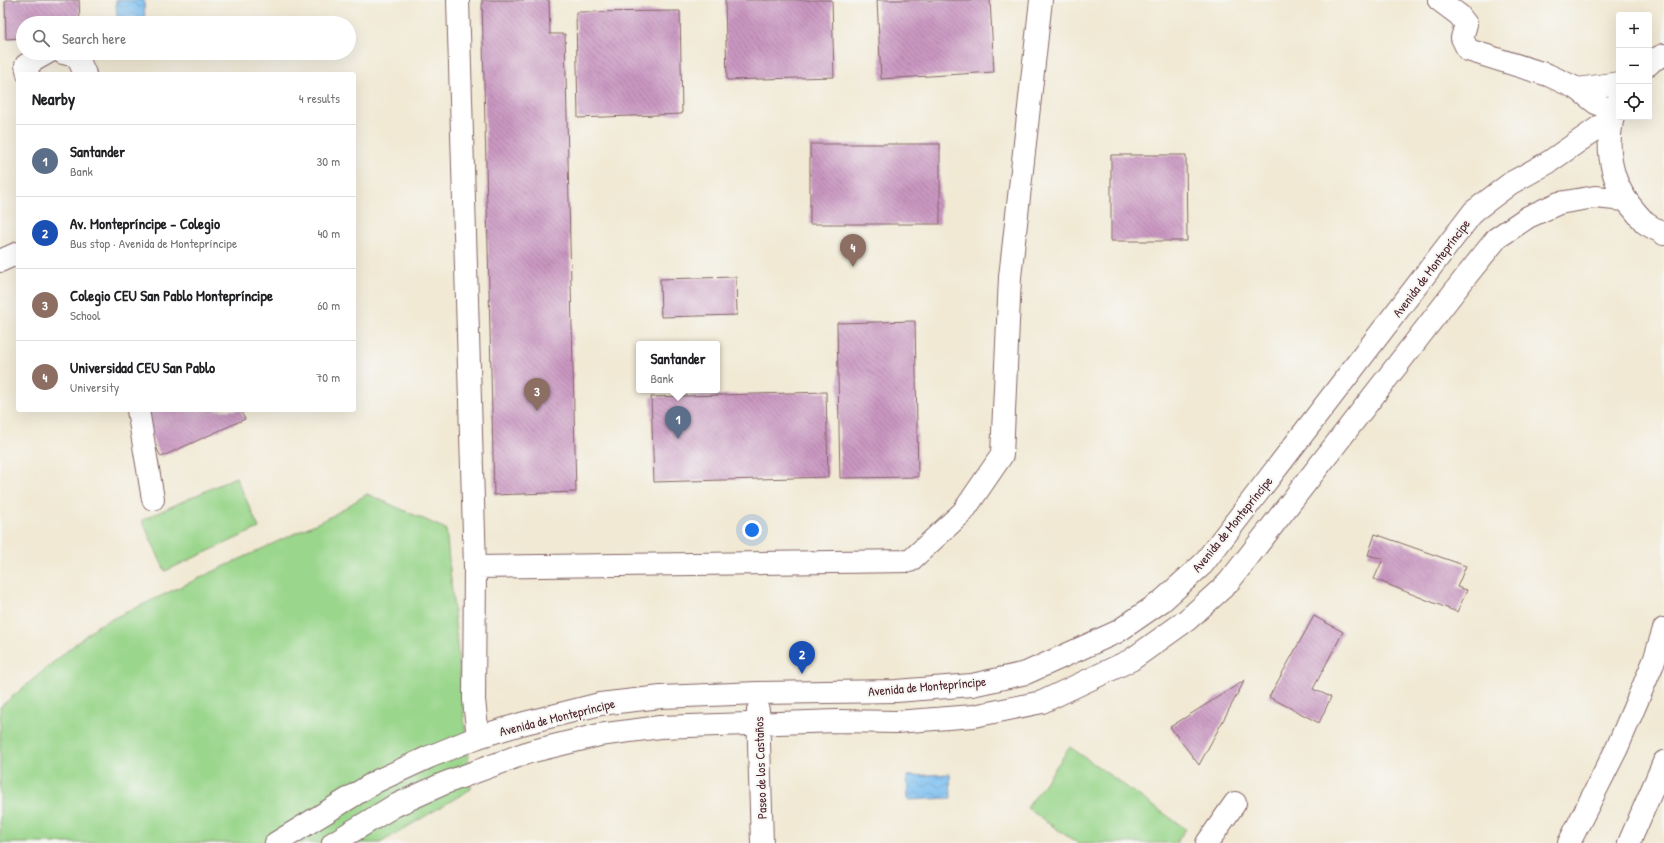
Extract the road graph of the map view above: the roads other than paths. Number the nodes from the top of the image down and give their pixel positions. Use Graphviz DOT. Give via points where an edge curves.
graph roads {
  1 [pos="458,0"];
  2 [pos="1041,0"];
  3 [pos="1439,0"];
  4 [pos="1664,55"];
  5 [pos="35,60"];
  6 [pos="79,60"];
  7 [pos="1652,61"];
  8 [pos="28,72"];
  9 [pos="84,72"];
  10 [pos="1616,83"];
  11 [pos="1578,89"];
  12 [pos="1615,110"];
  13 [pos="1625,200"];
  14 [pos="1664,234"];
  15 [pos="16,254"];
  16 [pos="0,261"];
  17 [pos="138,412"];
  18 [pos="153,499"];
  19 [pos="475,567"];
  20 [pos="1664,629"];
  21 [pos="758,693"];
  22 [pos="758,724"];
  23 [pos="478,737"];
  24 [pos="1664,762"];
  25 [pos="1235,803"];
  26 [pos="276,843"];
  27 [pos="333,843"];
  28 [pos="762,843"];
  29 [pos="1206,843"];
  30 [pos="1569,843"];
  31 [pos="1629,843"];
  1 -- 19 [label="main road"];
  2 -- 19 [label="main road" via="1010,277 1002,455 963,512 910,561"];
  3 -- 11 [label="main road" via="1466,24 1462,38 1468,50 1548,75"];
  4 -- 7 [label="main road"];
  5 -- 8 [label="main road" via="26,65"];
  6 -- 9 [label="main road"];
  10 -- 11 [label="main road"];
  11 -- 12 [label="main road" via="1596,103"];
  12 -- 13 [label="main road" via="1608,146 1613,175"];
  12 -- 21 [label="main road, Avenida de Montepríncipe" via="1549,162 1511,183 1474,211 1203,564 1162,601 1117,632 1026,673 972,685 896,691"];
  13 -- 14 [label="main road" via="1645,222"];
  13 -- 22 [label="main road, Avenida de Montepríncipe" via="1595,197 1559,203 1528,218 1497,238 1228,583 1187,620 1131,660 1042,702 974,716 896,722"];
  15 -- 16 [label="main road"];
  17 -- 18 [label="main road"];
  19 -- 23 [label="main road" via="474,700"];
  20 -- 30 [label="main road" via="1654,661 1617,748"];
  21 -- 22 [label="main road, Paseo de los Castaños"];
  21 -- 23 [label="main road, Avenida de Montepríncipe" via="661,697 600,704"];
  22 -- 27 [label="main road, Avenida de Montepríncipe" via="645,729 599,735 529,752 445,783 394,806"];
  22 -- 28 [label="main road, Paseo de los Castaños"];
  23 -- 26 [label="main road, Avenida de Montepríncipe" via="377,781"];
  24 -- 31 [label="main road"];
  25 -- 29 [label="main road"];
}
